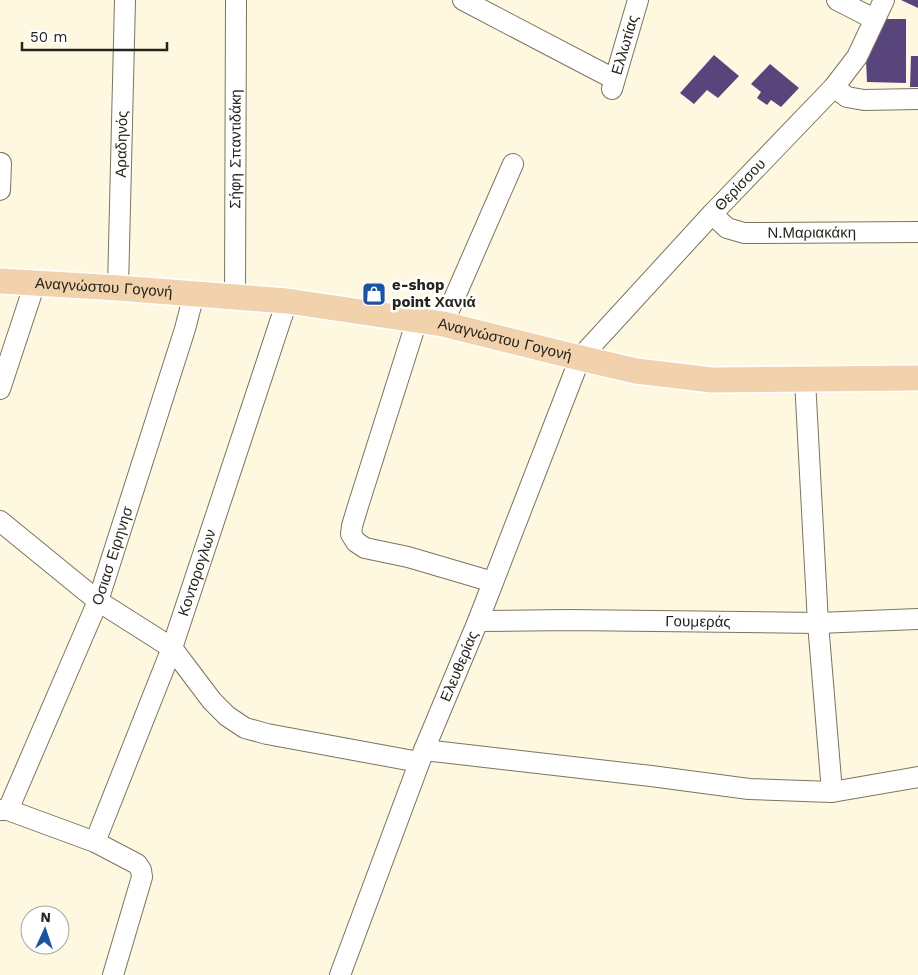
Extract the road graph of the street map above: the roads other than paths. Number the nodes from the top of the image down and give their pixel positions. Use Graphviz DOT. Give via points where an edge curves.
graph roads {
  1 [pos="125,0"];
  2 [pos="236,0"];
  3 [pos="463,0"];
  4 [pos="638,0"];
  5 [pos="837,0"];
  6 [pos="884,0"];
  7 [pos="874,19"];
  8 [pos="834,87"];
  9 [pos="918,99"];
  10 [pos="1,163"];
  11 [pos="513,164"];
  12 [pos="0,190"];
  13 [pos="712,214"];
  14 [pos="918,232"];
  15 [pos="0,281"];
  16 [pos="35,283"];
  17 [pos="118,288"];
  18 [pos="194,294"];
  19 [pos="235,298"];
  20 [pos="287,301"];
  21 [pos="417,320"];
  22 [pos="443,324"];
  23 [pos="580,358"];
  24 [pos="918,378"];
  25 [pos="805,380"];
  26 [pos="0,389"];
  27 [pos="0,521"];
  28 [pos="493,582"];
  29 [pos="98,601"];
  30 [pos="918,619"];
  31 [pos="478,620"];
  32 [pos="818,623"];
  33 [pos="172,648"];
  34 [pos="422,756"];
  35 [pos="918,777"];
  36 [pos="832,792"];
  37 [pos="4,810"];
  38 [pos="94,842"];
  39 [pos="113,975"];
  40 [pos="340,975"];
  1 -- 17 [label="street, Αραδηνός"];
  2 -- 19 [label="street, Σήφη Σπαντιδάκη"];
  3 -- 4 [label="street, Ελλωτίας" via="613,84"];
  5 -- 7 [label="street"];
  6 -- 7 [label="street, Θερίσσου"];
  7 -- 8 [label="street, Θερίσσου" via="857,57"];
  8 -- 9 [label="street" via="847,97 864,100"];
  8 -- 13 [label="street, Θερίσσου"];
  10 -- 12 [label="street"];
  11 -- 22 [label="street"];
  13 -- 14 [label="street, Ν.Μαριακάκη" via="727,228 744,233"];
  13 -- 23 [label="street, Θερίσσου"];
  15 -- 16 [label="main road, Αναγνώστου Γογονή"];
  16 -- 17 [label="main road, Αναγνώστου Γογονή"];
  16 -- 26 [label="street"];
  17 -- 18 [label="main road, Αναγνώστου Γογονή"];
  18 -- 19 [label="main road, Αναγνώστου Γογονή"];
  18 -- 29 [label="street, Οσιασ Ειρηνησ"];
  19 -- 20 [label="main road, Αναγνώστου Γογονή"];
  20 -- 21 [label="main road, Αναγνώστου Γογονή"];
  20 -- 33 [label="street, Κοντορογλων"];
  21 -- 22 [label="main road, Αναγνώστου Γογονή"];
  21 -- 28 [label="street" via="351,534 365,548"];
  22 -- 23 [label="main road, Αναγνώστου Γογονή"];
  23 -- 25 [label="main road, Αναγνώστου Γογονή" via="636,371 712,380"];
  23 -- 28 [label="street, Ελευθερίας"];
  24 -- 25 [label="main road, Αναγνώστου Γογονή"];
  25 -- 32 [label="street"];
  27 -- 29 [label="street"];
  28 -- 31 [label="street, Ελευθερίας"];
  29 -- 33 [label="street"];
  29 -- 37 [label="street, Οσιασ Ειρηνησ"];
  30 -- 32 [label="street, Γουμεράς"];
  31 -- 32 [label="street, Γουμεράς"];
  31 -- 34 [label="street, Ελευθερίας"];
  32 -- 36 [label="street"];
  33 -- 34 [label="street" via="212,701 245,728"];
  33 -- 38 [label="street, Κοντορογλων"];
  34 -- 36 [label="street" via="651,776 749,789"];
  34 -- 40 [label="street, Ελευθερίας"];
  35 -- 36 [label="street"];
  37 -- 38 [label="street"];
  38 -- 39 [label="street" via="138,864 142,876"];
}
